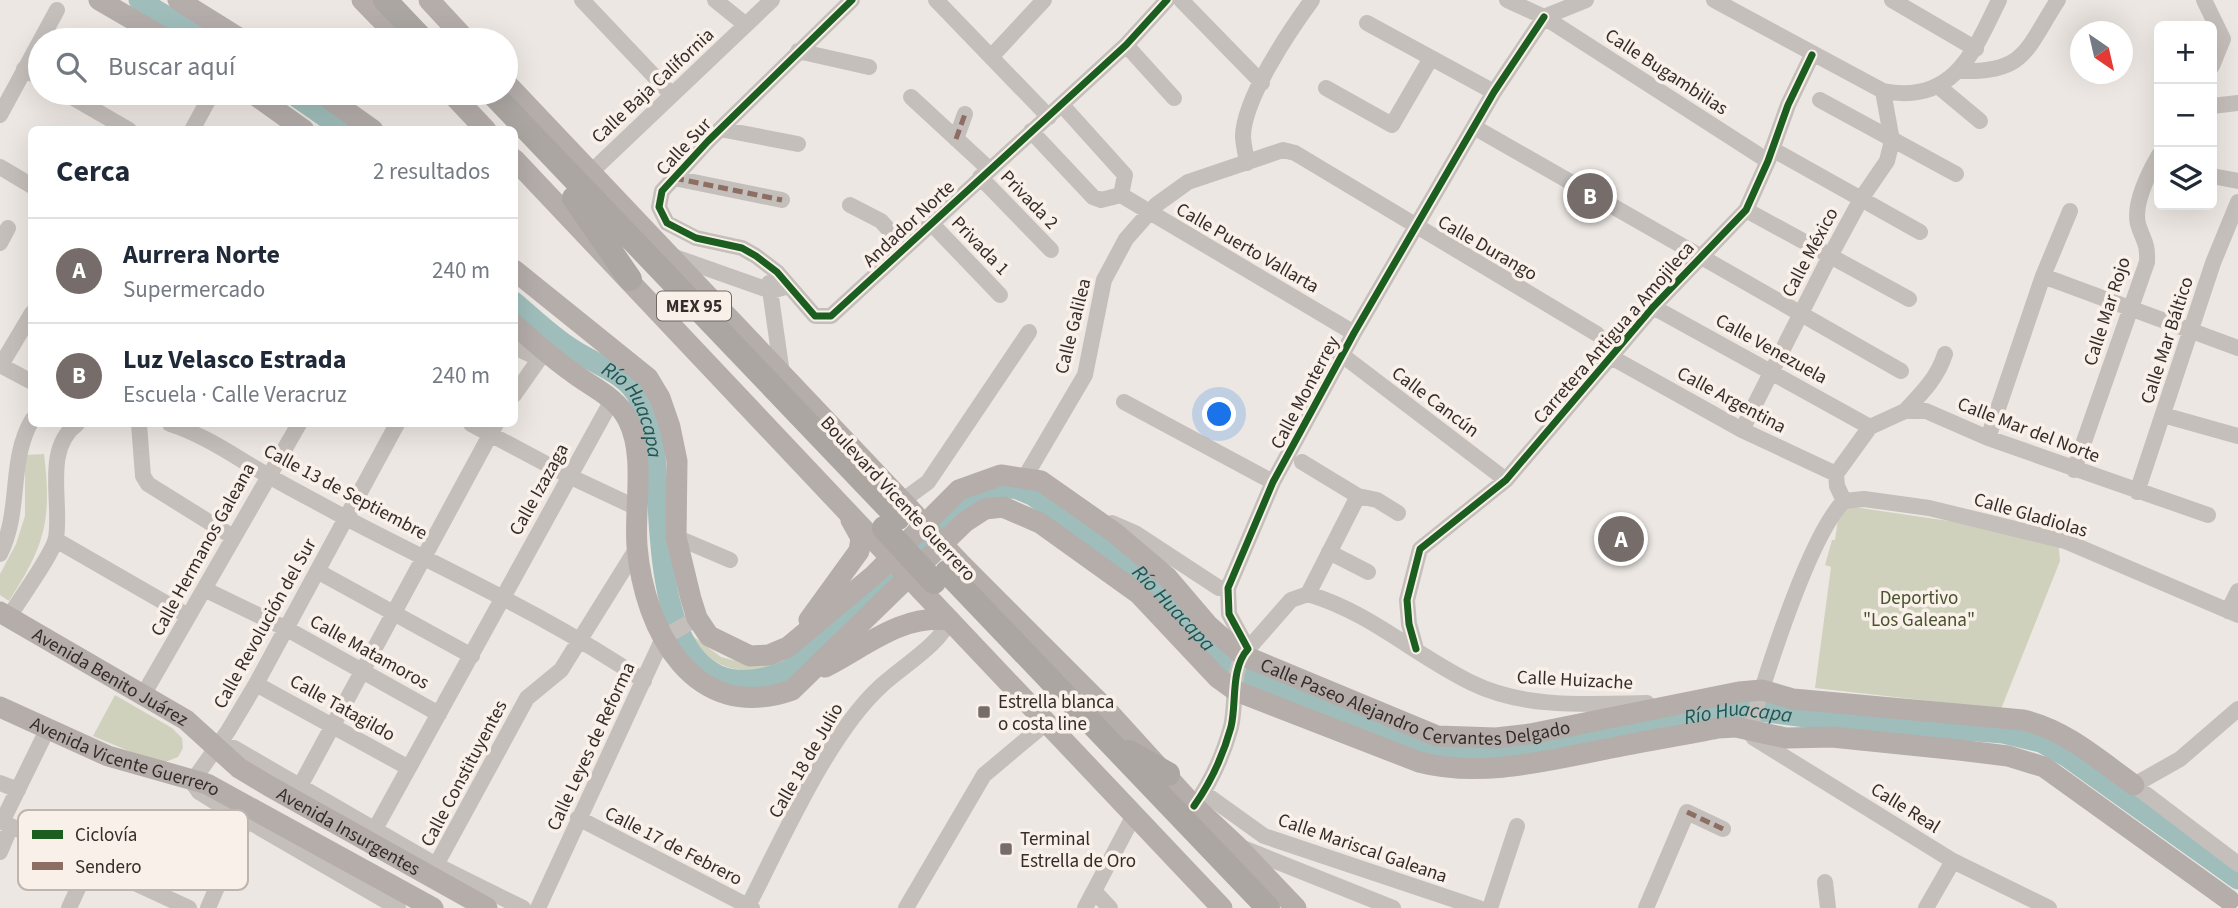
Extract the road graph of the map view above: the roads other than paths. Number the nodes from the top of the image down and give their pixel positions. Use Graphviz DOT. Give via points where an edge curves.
graph roads {
  1 [pos="99,0"];
  2 [pos="178,0"];
  3 [pos="362,0"];
  4 [pos="386,0"];
  5 [pos="407,0"];
  6 [pos="429,0"];
  7 [pos="582,0"];
  8 [pos="716,0"];
  9 [pos="772,0"];
  10 [pos="852,0"];
  11 [pos="936,0"];
  12 [pos="1044,0"];
  13 [pos="1167,0"];
  14 [pos="1181,0"];
  15 [pos="1312,0"];
  16 [pos="1507,0"];
  17 [pos="1586,0"];
  18 [pos="1714,0"];
  19 [pos="1892,0"];
  20 [pos="1999,0"];
  21 [pos="2058,0"];
  22 [pos="2204,0"];
  23 [pos="57,10"];
  24 [pos="1544,17"];
  25 [pos="2214,21"];
  26 [pos="1367,23"];
  27 [pos="746,26"];
  28 [pos="2217,27"];
  29 [pos="47,28"];
  30 [pos="147,28"];
  31 [pos="223,28"];
  32 [pos="389,28"];
  33 [pos="412,28"];
  34 [pos="433,28"];
  35 [pos="455,28"];
  36 [pos="1126,45"];
  37 [pos="1976,49"];
  38 [pos="798,51"];
  39 [pos="2217,54"];
  40 [pos="1812,55"];
  41 [pos="991,57"];
  42 [pos="1431,58"];
  43 [pos="28,62"];
  44 [pos="869,67"];
  45 [pos="24,69"];
  46 [pos="28,71"];
  47 [pos="1961,71"];
  48 [pos="1262,83"];
  49 [pos="1938,86"];
  50 [pos="1326,88"];
  51 [pos="1883,91"];
  52 [pos="1494,92"];
  53 [pos="672,95"];
  54 [pos="518,96"];
  55 [pos="911,97"];
  56 [pos="1174,98"];
  57 [pos="1820,100"];
  58 [pos="2238,103"];
  59 [pos="86,105"];
  60 [pos="206,105"];
  61 [pos="269,105"];
  62 [pos="338,105"];
  63 [pos="462,105"];
  64 [pos="484,105"];
  65 [pos="503,105"];
  66 [pos="2217,105"];
  67 [pos="1055,111"];
  68 [pos="965,114"];
  69 [pos="0,115"];
  70 [pos="1980,121"];
  71 [pos="122,126"];
  72 [pos="194,126"];
  73 [pos="298,126"];
  74 [pos="367,126"];
  75 [pos="482,126"];
  76 [pos="505,126"];
  77 [pos="1474,127"];
  78 [pos="720,129"];
  79 [pos="1031,131"];
  80 [pos="518,139"];
  81 [pos="956,139"];
  82 [pos="1892,141"];
  83 [pos="798,144"];
  84 [pos="1770,155"];
  85 [pos="518,163"];
  86 [pos="1247,163"];
  87 [pos="0,167"];
  88 [pos="2154,170"];
  89 [pos="590,173"];
  90 [pos="984,173"];
  91 [pos="1955,174"];
  92 [pos="2217,177"];
  93 [pos="674,178"];
  94 [pos="2238,181"];
  95 [pos="28,184"];
  96 [pos="568,189"];
  97 [pos="1121,195"];
  98 [pos="1861,199"];
  99 [pos="782,200"];
  100 [pos="2238,202"];
  101 [pos="850,205"];
  102 [pos="1746,210"];
  103 [pos="2070,211"];
  104 [pos="1148,214"];
  105 [pos="932,223"];
  106 [pos="8,228"];
  107 [pos="1415,228"];
  108 [pos="1920,232"];
  109 [pos="0,243"];
  110 [pos="905,248"];
  111 [pos="1051,250"];
  112 [pos="668,254"];
  113 [pos="1698,257"];
  114 [pos="1829,258"];
  115 [pos="765,263"];
  116 [pos="518,273"];
  117 [pos="2043,276"];
  118 [pos="630,279"];
  119 [pos="789,286"];
  120 [pos="771,291"];
  121 [pos="1000,295"];
  122 [pos="1909,299"];
  123 [pos="1653,307"];
  124 [pos="2130,309"];
  125 [pos="1800,314"];
  126 [pos="28,320"];
  127 [pos="518,329"];
  128 [pos="1029,332"];
  129 [pos="2192,332"];
  130 [pos="1354,333"];
  131 [pos="1597,334"];
  132 [pos="518,348"];
  133 [pos="2238,348"];
  134 [pos="1945,354"];
  135 [pos="541,355"];
  136 [pos="1342,355"];
  137 [pos="1611,357"];
  138 [pos="1,365"];
  139 [pos="1770,369"];
  140 [pos="1901,371"];
  141 [pos="782,374"];
  142 [pos="28,380"];
  143 [pos="518,389"];
  144 [pos="611,400"];
  145 [pos="1124,402"];
  146 [pos="1905,411"];
  147 [pos="2163,415"];
  148 [pos="29,427"];
  149 [pos="74,427"];
  150 [pos="139,427"];
  151 [pos="177,427"];
  152 [pos="215,427"];
  153 [pos="297,427"];
  154 [pos="395,427"];
  155 [pos="1870,427"];
  156 [pos="494,429"];
  157 [pos="1742,430"];
  158 [pos="2238,436"];
  159 [pos="1988,438"];
  160 [pos="216,443"];
  161 [pos="1302,462"];
  162 [pos="2074,470"];
  163 [pos="1836,474"];
  164 [pos="267,475"];
  165 [pos="569,477"];
  166 [pos="1025,477"];
  167 [pos="1506,480"];
  168 [pos="1273,482"];
  169 [pos="2137,492"];
  170 [pos="1358,496"];
  171 [pos="832,497"];
  172 [pos="1844,501"];
  173 [pos="635,507"];
  174 [pos="1087,513"];
  175 [pos="1398,513"];
  176 [pos="2208,515"];
  177 [pos="345,517"];
  178 [pos="893,518"];
  179 [pos="233,537"];
  180 [pos="676,537"];
  181 [pos="56,540"];
  182 [pos="637,548"];
  183 [pos="1329,552"];
  184 [pos="0,554"];
  185 [pos="425,557"];
  186 [pos="730,560"];
  187 [pos="317,571"];
  188 [pos="1368,572"];
  189 [pos="940,576"];
  190 [pos="1227,588"];
  191 [pos="204,589"];
  192 [pos="2238,592"];
  193 [pos="1308,594"];
  194 [pos="502,599"];
  195 [pos="394,612"];
  196 [pos="2233,613"];
  197 [pos="4,615"];
  198 [pos="188,616"];
  199 [pos="698,618"];
  200 [pos="949,620"];
  201 [pos="287,629"];
  202 [pos="666,636"];
  203 [pos="579,638"];
  204 [pos="796,641"];
  205 [pos="1416,649"];
  206 [pos="1243,654"];
  207 [pos="472,656"];
  208 [pos="363,671"];
  209 [pos="813,673"];
  210 [pos="644,681"];
  211 [pos="256,684"];
  212 [pos="1236,688"];
  213 [pos="1761,693"];
  214 [pos="142,696"];
  215 [pos="1698,698"];
  216 [pos="0,707"];
  217 [pos="2238,709"];
  218 [pos="439,714"];
  219 [pos="1045,723"];
  220 [pos="334,726"];
  221 [pos="1750,727"];
  222 [pos="48,729"];
  223 [pos="1101,735"];
  224 [pos="216,747"];
  225 [pos="409,768"];
  226 [pos="1168,774"];
  227 [pos="192,782"];
  228 [pos="0,783"];
  229 [pos="2134,785"];
  230 [pos="299,788"];
  231 [pos="18,790"];
  232 [pos="1199,800"];
  233 [pos="243,810"];
  234 [pos="249,814"];
  235 [pos="1133,817"];
  236 [pos="578,818"];
  237 [pos="4,823"];
  238 [pos="1517,826"];
  239 [pos="1723,829"];
  240 [pos="374,831"];
  241 [pos="1237,846"];
  242 [pos="0,852"];
  243 [pos="1953,861"];
  244 [pos="2238,864"];
  245 [pos="436,865"];
  246 [pos="1825,882"];
  247 [pos="77,890"];
  248 [pos="138,890"];
  249 [pos="216,890"];
  250 [pos="1094,891"];
  251 [pos="157,901"];
  252 [pos="474,905"];
  253 [pos="2231,905"];
  254 [pos="749,907"];
  255 [pos="69,908"];
  256 [pos="189,908"];
  257 [pos="208,908"];
  258 [pos="398,908"];
  259 [pos="433,908"];
  260 [pos="523,908"];
  261 [pos="538,908"];
  262 [pos="906,908"];
  263 [pos="1085,908"];
  264 [pos="1110,908"];
  265 [pos="1222,908"];
  266 [pos="1247,908"];
  267 [pos="1268,908"];
  268 [pos="1296,908"];
  269 [pos="1393,908"];
  270 [pos="1479,908"];
  271 [pos="1490,908"];
  272 [pos="1646,908"];
  273 [pos="1828,908"];
  274 [pos="1926,908"];
  275 [pos="2049,908"];
  1 -- 30 [label="main road"];
  2 -- 31 [label="main road"];
  3 -- 32 [label="main road"];
  4 -- 33 [label="highway"];
  5 -- 34 [label="highway"];
  6 -- 35 [label="main road"];
  7 -- 53 [label="street"];
  8 -- 27 [label="street"];
  9 -- 27 [label="street, Calle Baja California"];
  10 -- 38 [label="street, Calle Sur"];
  11 -- 41 [label="street"];
  12 -- 41 [label="street"];
  13 -- 36 [label="street, Andador Norte"];
  14 -- 48 [label="street"];
  15 -- 48 [label="street" via="1285,36"];
  16 -- 24 [label="street, Calle Bugambilias"];
  17 -- 24 [label="street"];
  18 -- 40 [label="street"];
  19 -- 37 [label="street"];
  20 -- 37 [label="street"];
  21 -- 47 [label="street" via="2020,57 1991,72"];
  22 -- 25 [label="street"];
  23 -- 29 [label="street"];
  24 -- 52 [label="street, Calle Monterrey"];
  24 -- 84 [label="street, Calle Bugambilias"];
  26 -- 42 [label="street"];
  27 -- 53 [label="street, Calle Baja California"];
  28 -- 39 [label="street" via="2223,39"];
  36 -- 56 [label="street"];
  36 -- 67 [label="street, Andador Norte"];
  37 -- 47 [label="street"];
  38 -- 44 [label="street"];
  38 -- 78 [label="street, Calle Sur"];
  40 -- 51 [label="street"];
  40 -- 84 [label="street, Carretera Antigua a Amojileca"];
  41 -- 67 [label="street"];
  42 -- 50 [label="street" via="1392,125"];
  42 -- 52 [label="street"];
  43 -- 45 [label="street"];
  45 -- 46 [label="street"];
  45 -- 69 [label="street"];
  47 -- 49 [label="street"];
  48 -- 86 [label="street" via="1247,114 1243,136"];
  49 -- 51 [label="street" via="1902,95"];
  49 -- 70 [label="street"];
  51 -- 82 [label="street"];
  52 -- 77 [label="street, Calle Monterrey"];
  53 -- 89 [label="street, Calle Baja California"];
  54 -- 89 [label="main road, Boulevard Vicente Guerrero"];
  55 -- 81 [label="street, Privada 2"];
  57 -- 82 [label="street"];
  58 -- 66 [label="street"];
  59 -- 71 [label="street"];
  60 -- 72 [label="street"];
  61 -- 73 [label="main road"];
  62 -- 74 [label="main road"];
  63 -- 75 [label="main road"];
  64 -- 76 [label="highway"];
  65 -- 178 [label="highway, Boulevard Vicente Guerrero / MEX 95"];
  67 -- 79 [label="street, Andador Norte"];
  67 -- 97 [label="street" via="1125,175"];
  68 -- 81 [label="street"];
  77 -- 107 [label="street, Calle Monterrey"];
  77 -- 113 [label="street"];
  78 -- 83 [label="street"];
  78 -- 93 [label="street, Calle Sur"];
  79 -- 90 [label="street, Andador Norte"];
  79 -- 97 [label="street" via="1093,197 1101,200"];
  80 -- 96 [label="highway, Boulevard Vicente Guerrero / MEX 95"];
  81 -- 90 [label="street, Privada 2"];
  82 -- 91 [label="street"];
  82 -- 98 [label="street, Calle México" via="1887,162"];
  84 -- 98 [label="street, Calle Bugambilias"];
  84 -- 102 [label="street, Carretera Antigua a Amojileca"];
  85 -- 118 [label="main road, Boulevard Vicente Guerrero"];
  86 -- 104 [label="street, Calle Galilea" via="1188,182"];
  86 -- 107 [label="street, Calle Durango" via="1289,150"];
  87 -- 95 [label="street"];
  88 -- 124 [label="street, Calle Mar Rojo" via="2137,211 2138,225 2148,243 2147,262"];
  89 -- 112 [label="main road, Boulevard Vicente Guerrero"];
  90 -- 105 [label="street, Andador Norte"];
  90 -- 111 [label="street, Privada 2"];
  92 -- 94 [label="street"];
  93 -- 99 [label="street"];
  93 -- 115 [label="street, Calle Sur" via="662,191 659,207 667,223 696,238 742,248"];
  96 -- 118 [label="highway"];
  96 -- 178 [label="highway, Boulevard Vicente Guerrero / MEX 95"];
  97 -- 104 [label="street, Calle Puerto Vallarta"];
  98 -- 108 [label="street, Calle Bugambilias"];
  98 -- 114 [label="street, Calle México"];
  100 -- 129 [label="street, Calle Mar Báltico"];
  101 -- 110 [label="street" via="881,221"];
  102 -- 113 [label="street, Carretera Antigua a Amojileca"];
  102 -- 114 [label="street"];
  103 -- 117 [label="street"];
  104 -- 130 [label="street, Calle Puerto Vallarta"];
  104 -- 166 [label="street, Calle Galilea" via="1114,258 1104,280 1085,374"];
  105 -- 110 [label="street, Andador Norte"];
  105 -- 121 [label="street, Privada 1"];
  106 -- 109 [label="street"];
  107 -- 130 [label="street, Calle Monterrey"];
  107 -- 131 [label="street, Calle Durango"];
  110 -- 119 [label="street, Andador Norte" via="831,316 816,316"];
  112 -- 120 [label="street"];
  112 -- 141 [label="main road, Boulevard Vicente Guerrero"];
  113 -- 123 [label="street, Carretera Antigua a Amojileca"];
  113 -- 125 [label="street"];
  114 -- 122 [label="street"];
  114 -- 125 [label="street, Calle México"];
  115 -- 119 [label="street, Calle Sur"];
  115 -- 120 [label="street"];
  116 -- 180 [label="main road, Calle Paseo Alejandro Cervantes Delgado" via="648,378 660,398 677,461"];
  117 -- 124 [label="street"];
  117 -- 159 [label="street"];
  118 -- 171 [label="main road, Boulevard Vicente Guerrero"];
  119 -- 120 [label="street"];
  120 -- 141 [label="street"];
  123 -- 137 [label="street, Carretera Antigua a Amojileca"];
  123 -- 139 [label="street, Calle Venezuela"];
  124 -- 129 [label="street"];
  124 -- 162 [label="street, Calle Mar Rojo"];
  125 -- 139 [label="street, Calle México"];
  125 -- 140 [label="street"];
  126 -- 138 [label="street"];
  127 -- 135 [label="main road"];
  128 -- 178 [label="street" via="928,482"];
  129 -- 133 [label="street"];
  129 -- 147 [label="street, Calle Mar Báltico"];
  130 -- 136 [label="street, Calle Monterrey"];
  132 -- 135 [label="street"];
  134 -- 146 [label="street" via="1941,368"];
  135 -- 143 [label="street"];
  135 -- 144 [label="main road"];
  136 -- 167 [label="street, Calle Cancún"];
  136 -- 168 [label="street, Calle Monterrey"];
  137 -- 157 [label="street, Calle Argentina"];
  137 -- 167 [label="street, Carretera Antigua a Amojileca"];
  138 -- 142 [label="street"];
  139 -- 155 [label="street, Calle Venezuela"];
  139 -- 157 [label="street, Calle México"];
  141 -- 178 [label="main road, Boulevard Vicente Guerrero"];
  144 -- 165 [label="street, Calle Izazaga"];
  144 -- 173 [label="main road" via="629,422 635,445"];
  145 -- 168 [label="street"];
  146 -- 155 [label="street"];
  146 -- 159 [label="street, Calle Mar del Norte" via="1926,411"];
  147 -- 158 [label="street"];
  147 -- 169 [label="street, Calle Mar Báltico"];
  148 -- 184 [label="street" via="19,448 16,502"];
  149 -- 181 [label="street" via="60,449"];
  150 -- 179 [label="street" via="143,476 148,484"];
  151 -- 160 [label="street, Calle 13 de Septiembre"];
  152 -- 160 [label="street"];
  153 -- 164 [label="street, Calle Hermanos Galeana"];
  154 -- 177 [label="street, Calle Revolución del Sur"];
  155 -- 163 [label="street"];
  156 -- 165 [label="street"];
  156 -- 185 [label="street"];
  157 -- 163 [label="street, Calle Argentina"];
  159 -- 162 [label="street, Calle Mar del Norte"];
  160 -- 164 [label="street, Calle 13 de Septiembre"];
  161 -- 170 [label="street"];
  162 -- 169 [label="street, Calle Mar del Norte"];
  163 -- 172 [label="street"];
  164 -- 177 [label="street, Calle 13 de Septiembre"];
  164 -- 179 [label="street, Calle Hermanos Galeana"];
  165 -- 173 [label="street"];
  165 -- 194 [label="street, Calle Izazaga"];
  166 -- 174 [label="main road, Calle Paseo Alejandro Cervantes Delgado" via="1041,481"];
  166 -- 204 [label="main road, Calle Paseo Alejandro Cervantes Delgado" via="1001,475 959,490 874,575"];
  167 -- 205 [label="street, Carretera Antigua a Amojileca" via="1420,549 1407,600"];
  168 -- 190 [label="street, Calle Monterrey"];
  169 -- 176 [label="street, Calle Mar del Norte"];
  170 -- 175 [label="street" via="1377,500"];
  170 -- 183 [label="street"];
  171 -- 178 [label="main road, Boulevard Vicente Guerrero"];
  171 -- 204 [label="main road" via="856,526 859,551"];
  172 -- 196 [label="street, Calle Gladiolas" via="1864,499 1928,508 2065,541"];
  172 -- 213 [label="street" via="1834,512 1799,587"];
  173 -- 182 [label="main road"];
  174 -- 190 [label="street" via="1135,533 1196,574"];
  174 -- 206 [label="main road, Calle Paseo Alejandro Cervantes Delgado" via="1146,557 1209,625"];
  177 -- 185 [label="street, Calle 13 de Septiembre"];
  177 -- 187 [label="street, Calle Revolución del Sur"];
  178 -- 189 [label="highway, Boulevard Vicente Guerrero / MEX 95, bridge"];
  179 -- 191 [label="street, Calle Hermanos Galeana"];
  180 -- 186 [label="street"];
  180 -- 199 [label="main road, Calle Paseo Alejandro Cervantes Delgado"];
  181 -- 197 [label="street"];
  181 -- 198 [label="street"];
  182 -- 202 [label="main road" via="646,591"];
  182 -- 203 [label="street, Calle Constituyentes"];
  183 -- 188 [label="street"];
  183 -- 193 [label="street"];
  185 -- 194 [label="street, Calle 13 de Septiembre"];
  185 -- 195 [label="street"];
  187 -- 195 [label="street"];
  187 -- 201 [label="street, Calle Revolución del Sur"];
  189 -- 200 [label="main road, Boulevard Vicente Guerrero"];
  189 -- 223 [label="highway, Boulevard Vicente Guerrero / MEX 95"];
  189 -- 226 [label="main road, Boulevard Vicente Guerrero"];
  189 -- 266 [label="highway, Boulevard Vicente Guerrero / MEX 95"];
  190 -- 206 [label="street" via="1229,614"];
  191 -- 198 [label="street, Calle Hermanos Galeana"];
  191 -- 201 [label="street, Calle Matamoros"];
  192 -- 196 [label="street"];
  193 -- 205 [label="street, Calle Huizache" via="1381,625"];
  193 -- 206 [label="street" via="1291,600"];
  194 -- 203 [label="street, Calle 13 de Septiembre"];
  194 -- 207 [label="street, Calle Izazaga"];
  195 -- 207 [label="street"];
  195 -- 208 [label="street"];
  197 -- 214 [label="main road, Avenida Benito Juárez"];
  198 -- 214 [label="street, Calle Hermanos Galeana"];
  199 -- 202 [label="street"];
  199 -- 204 [label="main road, Calle Paseo Alejandro Cervantes Delgado" via="709,636 750,656 769,655"];
  200 -- 209 [label="main road" via="920,620 897,627"];
  200 -- 219 [label="main road, Boulevard Vicente Guerrero"];
  200 -- 254 [label="street, Calle 18 de Julio" via="940,637 879,687 850,718"];
  201 -- 208 [label="street, Calle Matamoros"];
  201 -- 211 [label="street, Calle Revolución del Sur"];
  202 -- 209 [label="main road" via="689,674 710,690 730,696 776,696"];
  202 -- 210 [label="street, Calle Leyes de Reforma"];
  203 -- 210 [label="street"];
  203 -- 245 [label="street, Calle Constituyentes" via="561,670 527,698"];
  205 -- 215 [label="street, Calle Huizache" via="1473,684 1507,696 1616,704"];
  206 -- 212 [label="street"];
  206 -- 215 [label="main road, Calle Paseo Alejandro Cervantes Delgado" via="1437,736 1530,734"];
  207 -- 218 [label="street, Calle Izazaga"];
  208 -- 218 [label="street, Calle Matamoros"];
  208 -- 220 [label="street"];
  209 -- 212 [label="main road" via="965,522 985,509 1003,507 1040,523 1124,582 1218,678"];
  210 -- 236 [label="street, Calle Leyes de Reforma"];
  211 -- 220 [label="street, Calle Tatagildo"];
  211 -- 224 [label="street, Calle Revolución del Sur"];
  212 -- 221 [label="main road" via="1444,768 1517,765 1717,728"];
  212 -- 232 [label="street" via="1220,761"];
  213 -- 215 [label="main road, Calle Paseo Alejandro Cervantes Delgado"];
  213 -- 221 [label="street"];
  213 -- 229 [label="main road, Calle Paseo Alejandro Cervantes Delgado" via="2046,725"];
  214 -- 224 [label="main road, Avenida Benito Juárez" via="195,726"];
  216 -- 222 [label="main road, Avenida Vicente Guerrero"];
  217 -- 229 [label="street" via="2180,760"];
  218 -- 225 [label="street, Calle Izazaga"];
  219 -- 235 [label="main road, Boulevard Vicente Guerrero"];
  219 -- 262 [label="street" via="984,775"];
  220 -- 225 [label="street, Calle Tatagildo"];
  220 -- 230 [label="street"];
  221 -- 243 [label="street, Calle Real" via="1754,738"];
  221 -- 253 [label="main road" via="1786,738 1832,737 1959,750 2008,756 2044,767"];
  222 -- 227 [label="main road, Avenida Vicente Guerrero" via="108,756"];
  222 -- 231 [label="street"];
  223 -- 226 [label="highway"];
  223 -- 267 [label="highway, Boulevard Vicente Guerrero / MEX 95"];
  224 -- 227 [label="street, Calle Revolución del Sur"];
  224 -- 230 [label="street" via="234,748"];
  224 -- 252 [label="main road, Avenida Insurgentes" via="239,768"];
  225 -- 240 [label="street, Calle Izazaga"];
  226 -- 232 [label="main road, Boulevard Vicente Guerrero"];
  227 -- 233 [label="main road, Avenida Vicente Guerrero" via="207,784"];
  228 -- 231 [label="street"];
  229 -- 244 [label="street"];
  230 -- 240 [label="street"];
  231 -- 237 [label="street"];
  232 -- 241 [label="main road, Boulevard Vicente Guerrero"];
  232 -- 270 [label="street, Calle Mariscal Galeana" via="1264,836"];
  234 -- 258 [label="street"];
  234 -- 259 [label="main road, Avenida Vicente Guerrero"];
  235 -- 250 [label="street"];
  235 -- 265 [label="main road, Boulevard Vicente Guerrero"];
  236 -- 254 [label="street, Calle 17 de Febrero"];
  236 -- 261 [label="street, Calle Leyes de Reforma"];
  237 -- 242 [label="street"];
  238 -- 271 [label="street"];
  239 -- 272 [label="street" via="1687,812"];
  240 -- 245 [label="street"];
  241 -- 268 [label="main road, Boulevard Vicente Guerrero"];
  241 -- 269 [label="street"];
  243 -- 274 [label="street"];
  243 -- 275 [label="street, Calle Real"];
  245 -- 260 [label="street"];
  246 -- 273 [label="street"];
  247 -- 255 [label="street"];
  248 -- 251 [label="street"];
  249 -- 257 [label="street"];
  250 -- 263 [label="street"];
  250 -- 264 [label="street"];
  251 -- 256 [label="street"];
}
